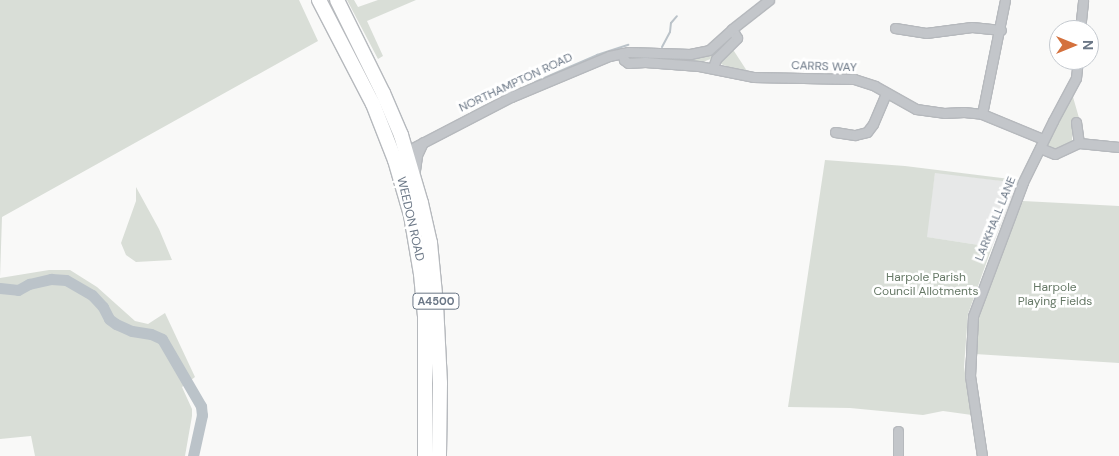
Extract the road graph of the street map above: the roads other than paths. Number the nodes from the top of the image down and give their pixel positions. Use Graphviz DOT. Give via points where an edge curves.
graph roads {
  1 [pos="319,0"];
  2 [pos="337,0"];
  3 [pos="769,0"];
  4 [pos="1005,0"];
  5 [pos="1083,0"];
  6 [pos="1081,20"];
  7 [pos="895,28"];
  8 [pos="732,29"];
  9 [pos="1001,30"];
  10 [pos="622,53"];
  11 [pos="712,67"];
  12 [pos="1077,70"];
  13 [pos="886,93"];
  14 [pos="982,114"];
  15 [pos="1076,122"];
  16 [pos="835,132"];
  17 [pos="1079,143"];
  18 [pos="1041,144"];
  19 [pos="1119,147"];
  20 [pos="411,149"];
  21 [pos="415,178"];
  22 [pos="898,431"];
  23 [pos="426,456"];
  24 [pos="439,456"];
  25 [pos="898,456"];
  26 [pos="982,456"];
  1 -- 20 [label="highway, WEEDON ROAD / A4500" via="373,104"];
  2 -- 20 [label="highway, WEEDON ROAD / A4500"];
  3 -- 8 [label="street, NORTHAMPTON ROAD"];
  4 -- 9 [label="street"];
  5 -- 6 [label="street"];
  7 -- 9 [label="street" via="926,34 967,27"];
  8 -- 10 [label="street, NORTHAMPTON ROAD" via="709,50 699,53"];
  8 -- 11 [label="street" via="737,38"];
  9 -- 14 [label="street"];
  10 -- 11 [label="street, CARRS WAY" via="628,63"];
  10 -- 20 [label="street, NORTHAMPTON ROAD" via="533,87"];
  11 -- 13 [label="street, CARRS WAY" via="753,77 854,79"];
  12 -- 18 [label="street, LARKHALL LANE" via="1076,78"];
  13 -- 14 [label="street, CARRS WAY" via="928,112"];
  13 -- 16 [label="street" via="867,132 855,135"];
  14 -- 18 [label="street, CARRS WAY"];
  15 -- 17 [label="street"];
  17 -- 18 [label="street, CARRS WAY" via="1055,154"];
  17 -- 19 [label="street"];
  18 -- 26 [label="street, LARKHALL LANE" via="1023,182 973,316 970,376"];
  20 -- 21 [label="highway, WEEDON ROAD / A4500"];
  20 -- 21 [label="street" via="416,159"];
  20 -- 23 [label="highway, WEEDON ROAD / A4500" via="413,224 425,316"];
  21 -- 24 [label="highway, WEEDON ROAD / A4500" via="430,244 435,286 440,383"];
  22 -- 25 [label="street"];
}
